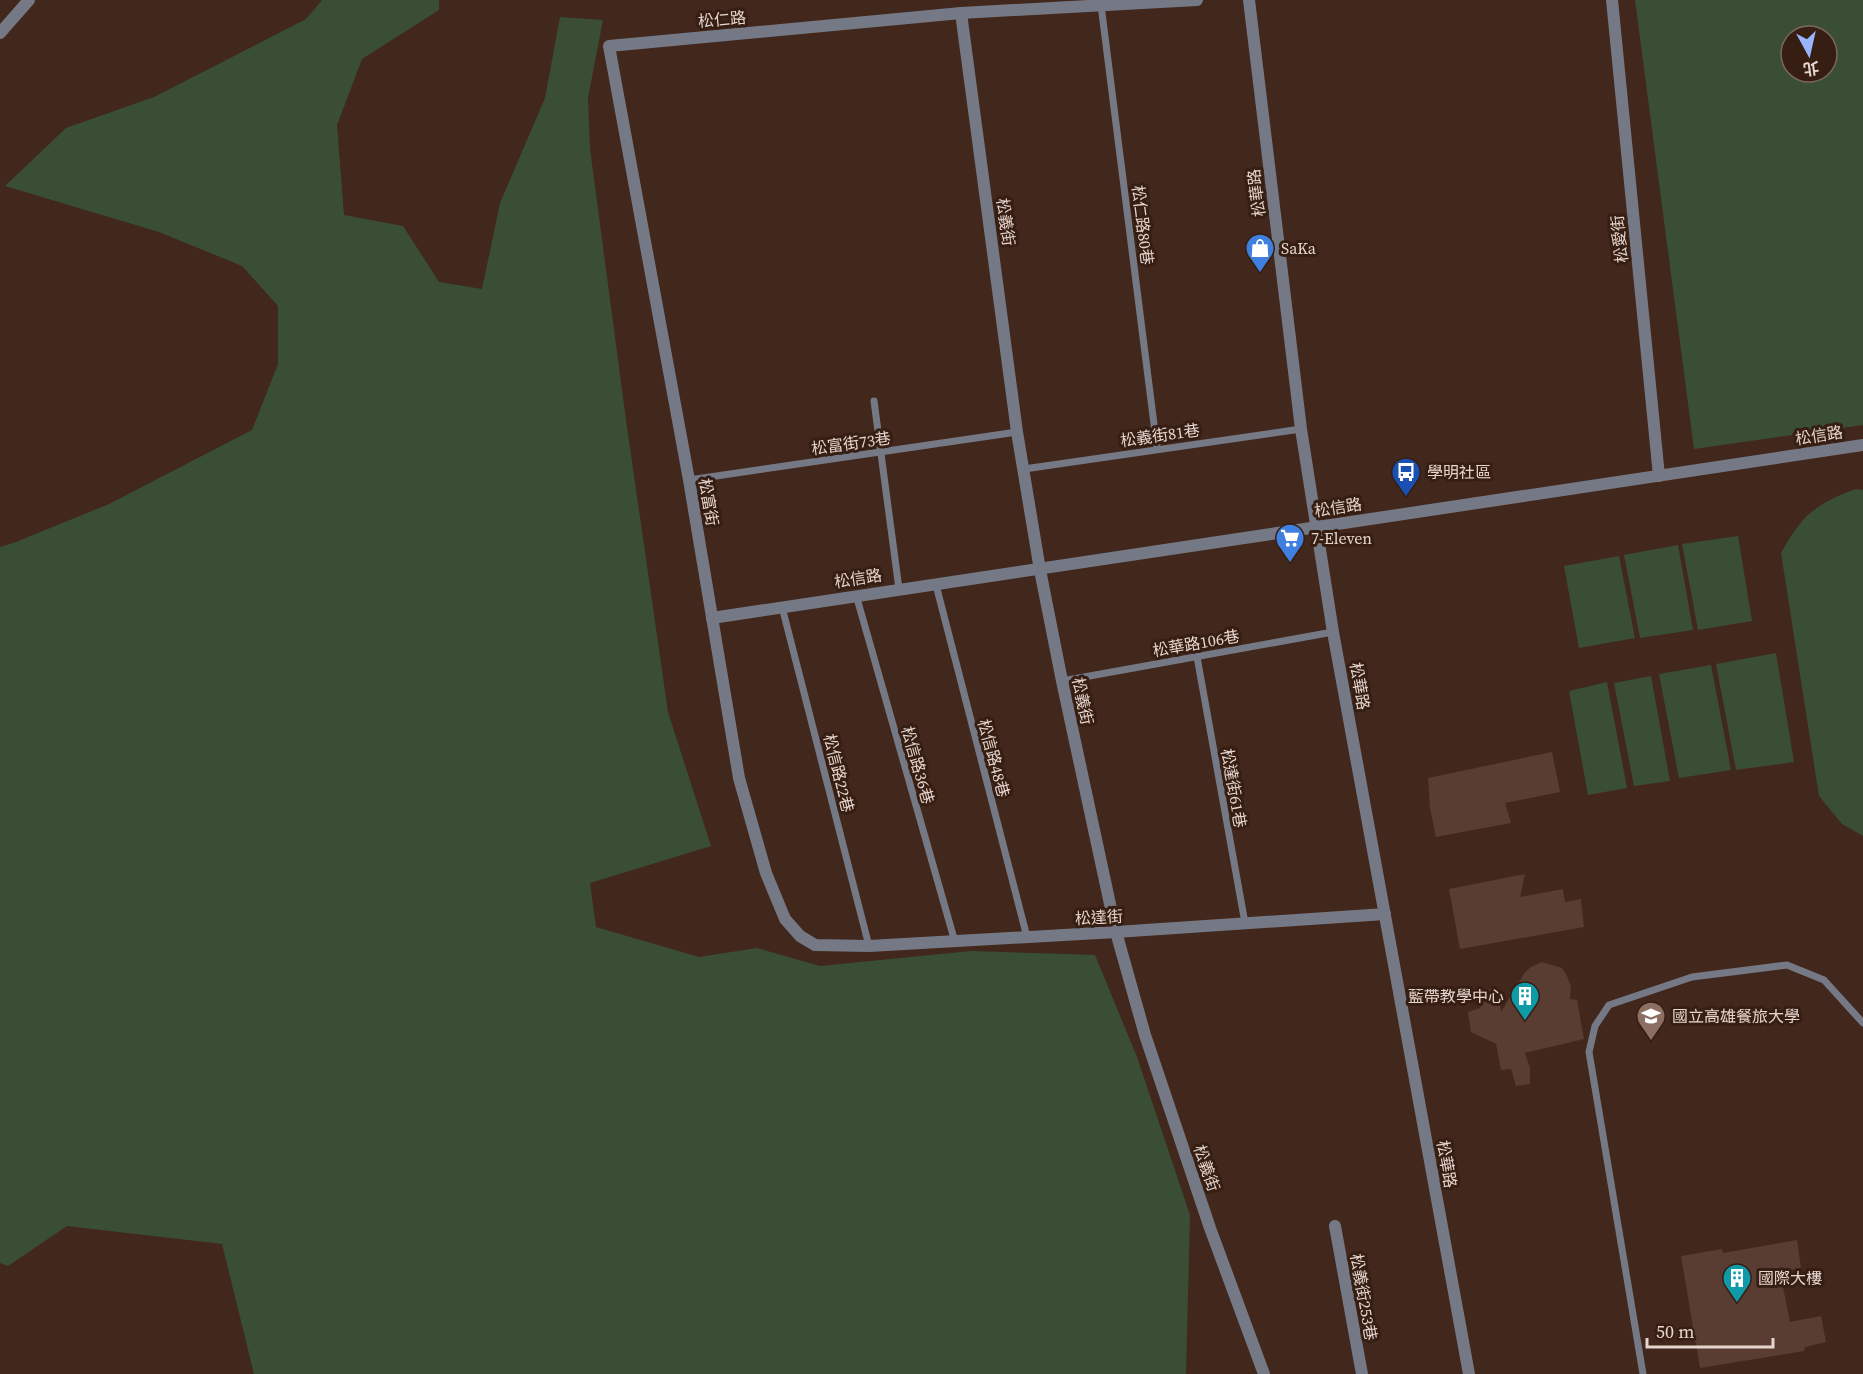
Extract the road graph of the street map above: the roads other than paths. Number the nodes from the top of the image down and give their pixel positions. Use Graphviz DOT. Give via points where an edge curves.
graph roads {
  1 [pos="29,0"];
  2 [pos="1197,0"];
  3 [pos="1249,0"];
  4 [pos="1612,0"];
  5 [pos="1101,5"];
  6 [pos="961,13"];
  7 [pos="0,33"];
  8 [pos="609,46"];
  9 [pos="874,401"];
  10 [pos="1301,429"];
  11 [pos="1017,432"];
  12 [pos="1863,445"];
  13 [pos="1157,448"];
  14 [pos="881,452"];
  15 [pos="1024,469"];
  16 [pos="1659,476"];
  17 [pos="688,480"];
  18 [pos="1317,527"];
  19 [pos="1040,570"];
  20 [pos="936,585"];
  21 [pos="899,589"];
  22 [pos="856,595"];
  23 [pos="782,607"];
  24 [pos="712,618"];
  25 [pos="1334,632"];
  26 [pos="1197,657"];
  27 [pos="1062,681"];
  28 [pos="1385,914"];
  29 [pos="1245,923"];
  30 [pos="1116,932"];
  31 [pos="1027,937"];
  32 [pos="955,942"];
  33 [pos="815,945"];
  34 [pos="869,946"];
  35 [pos="1863,1023"];
  36 [pos="1335,1226"];
  37 [pos="1264,1374"];
  38 [pos="1362,1374"];
  39 [pos="1469,1374"];
  40 [pos="1643,1374"];
  1 -- 7 [label="street"];
  2 -- 5 [label="street, 松仁路"];
  3 -- 10 [label="street, 松華路"];
  4 -- 16 [label="street, 松愛街"];
  5 -- 6 [label="street, 松仁路"];
  5 -- 13 [label="lane, 松仁路80巷"];
  6 -- 8 [label="street, 松仁路"];
  6 -- 11 [label="street, 松義街"];
  8 -- 17 [label="street, 松富街"];
  9 -- 14 [label="lane"];
  10 -- 13 [label="lane, 松義街81巷"];
  10 -- 18 [label="street, 松華路"];
  11 -- 14 [label="lane, 松富街73巷"];
  11 -- 15 [label="street, 松義街"];
  12 -- 16 [label="street, 松信路"];
  13 -- 15 [label="lane, 松義街81巷"];
  14 -- 17 [label="lane, 松富街73巷"];
  14 -- 21 [label="lane"];
  15 -- 19 [label="street, 松義街"];
  16 -- 18 [label="street, 松信路"];
  17 -- 24 [label="street, 松富街"];
  18 -- 19 [label="street, 松信路"];
  18 -- 25 [label="street, 松華路"];
  19 -- 20 [label="street, 松信路"];
  19 -- 27 [label="street, 松義街"];
  20 -- 21 [label="street, 松信路"];
  20 -- 31 [label="lane, 松信路48巷"];
  21 -- 22 [label="street, 松信路"];
  22 -- 23 [label="street, 松信路"];
  22 -- 32 [label="lane, 松信路36巷"];
  23 -- 24 [label="street, 松信路"];
  23 -- 34 [label="lane, 松信路22巷"];
  24 -- 33 [label="street, 松富街" via="739,778 766,873 785,920"];
  25 -- 26 [label="lane, 松華路106巷"];
  25 -- 28 [label="street, 松華路"];
  26 -- 27 [label="lane, 松華路106巷"];
  26 -- 29 [label="lane, 松達街61巷"];
  27 -- 30 [label="street, 松義街"];
  28 -- 29 [label="street, 松達街"];
  28 -- 39 [label="street, 松華路"];
  29 -- 30 [label="street, 松達街"];
  30 -- 31 [label="street, 松達街"];
  30 -- 37 [label="street, 松義街" via="1148,1046"];
  31 -- 32 [label="street, 松達街"];
  32 -- 34 [label="street, 松達街"];
  33 -- 34 [label="street, 松達街"];
  35 -- 40 [label="lane" via="1824,980 1787,966 1692,977 1609,1005 1595,1026 1589,1052"];
  36 -- 38 [label="street, 松義街253巷"];
}
